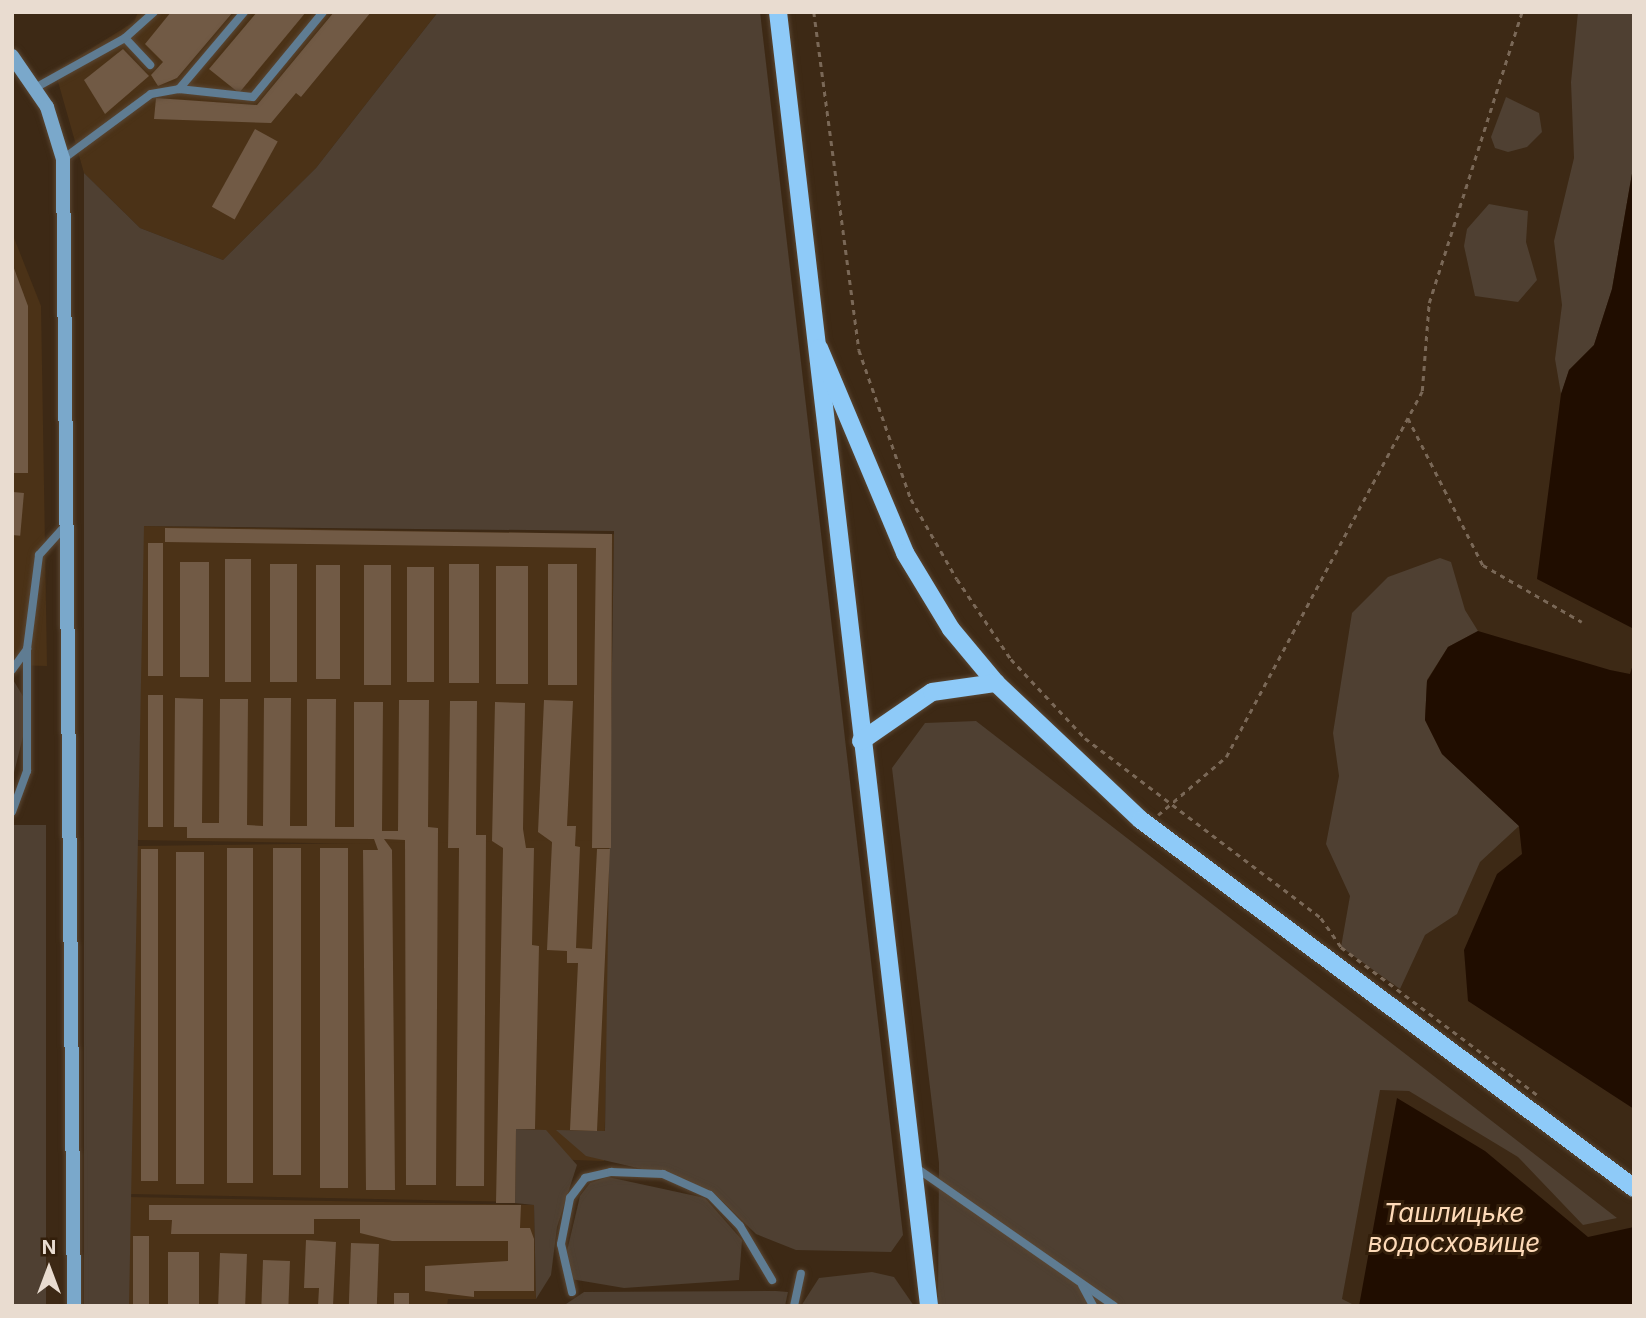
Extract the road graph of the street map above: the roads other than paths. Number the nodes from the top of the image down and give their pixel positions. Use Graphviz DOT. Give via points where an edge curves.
graph roads {
  1 [pos="154,12"];
  2 [pos="244,12"];
  3 [pos="323,12"];
  4 [pos="778,12"];
  5 [pos="124,38"];
  6 [pos="12,56"];
  7 [pos="150,65"];
  8 [pos="35,88"];
  9 [pos="179,89"];
  10 [pos="63,159"];
  11 [pos="813,336"];
  12 [pos="68,523"];
  13 [pos="27,649"];
  14 [pos="12,670"];
  15 [pos="996,683"];
  16 [pos="861,741"];
  17 [pos="12,812"];
  18 [pos="912,1165"];
  19 [pos="1634,1188"];
  20 [pos="801,1274"];
  21 [pos="772,1280"];
  22 [pos="1081,1282"];
  23 [pos="572,1292"];
  24 [pos="74,1306"];
  25 [pos="794,1306"];
  26 [pos="929,1306"];
  27 [pos="1093,1306"];
  28 [pos="1114,1306"];
  1 -- 5 [label="lane"];
  2 -- 9 [label="lane"];
  3 -- 9 [label="lane" via="253,97"];
  4 -- 11 [label="main road"];
  5 -- 7 [label="lane"];
  5 -- 8 [label="lane"];
  6 -- 8 [label="street"];
  8 -- 10 [label="street"];
  9 -- 10 [label="lane" via="151,94"];
  10 -- 12 [label="street"];
  11 -- 15 [label="main road" via="905,553 951,629"];
  11 -- 16 [label="main road"];
  12 -- 13 [label="lane" via="39,555"];
  12 -- 24 [label="street"];
  13 -- 14 [label="lane"];
  13 -- 17 [label="lane" via="27,771"];
  15 -- 16 [label="main road" via="932,692"];
  15 -- 19 [label="main road" via="1147,825"];
  16 -- 18 [label="main road"];
  18 -- 22 [label="lane"];
  18 -- 26 [label="main road"];
  20 -- 25 [label="lane"];
  21 -- 23 [label="lane" via="740,1226 710,1195 663,1174 611,1172 585,1178 570,1198 561,1244"];
  22 -- 27 [label="lane"];
  22 -- 28 [label="lane"];
}
